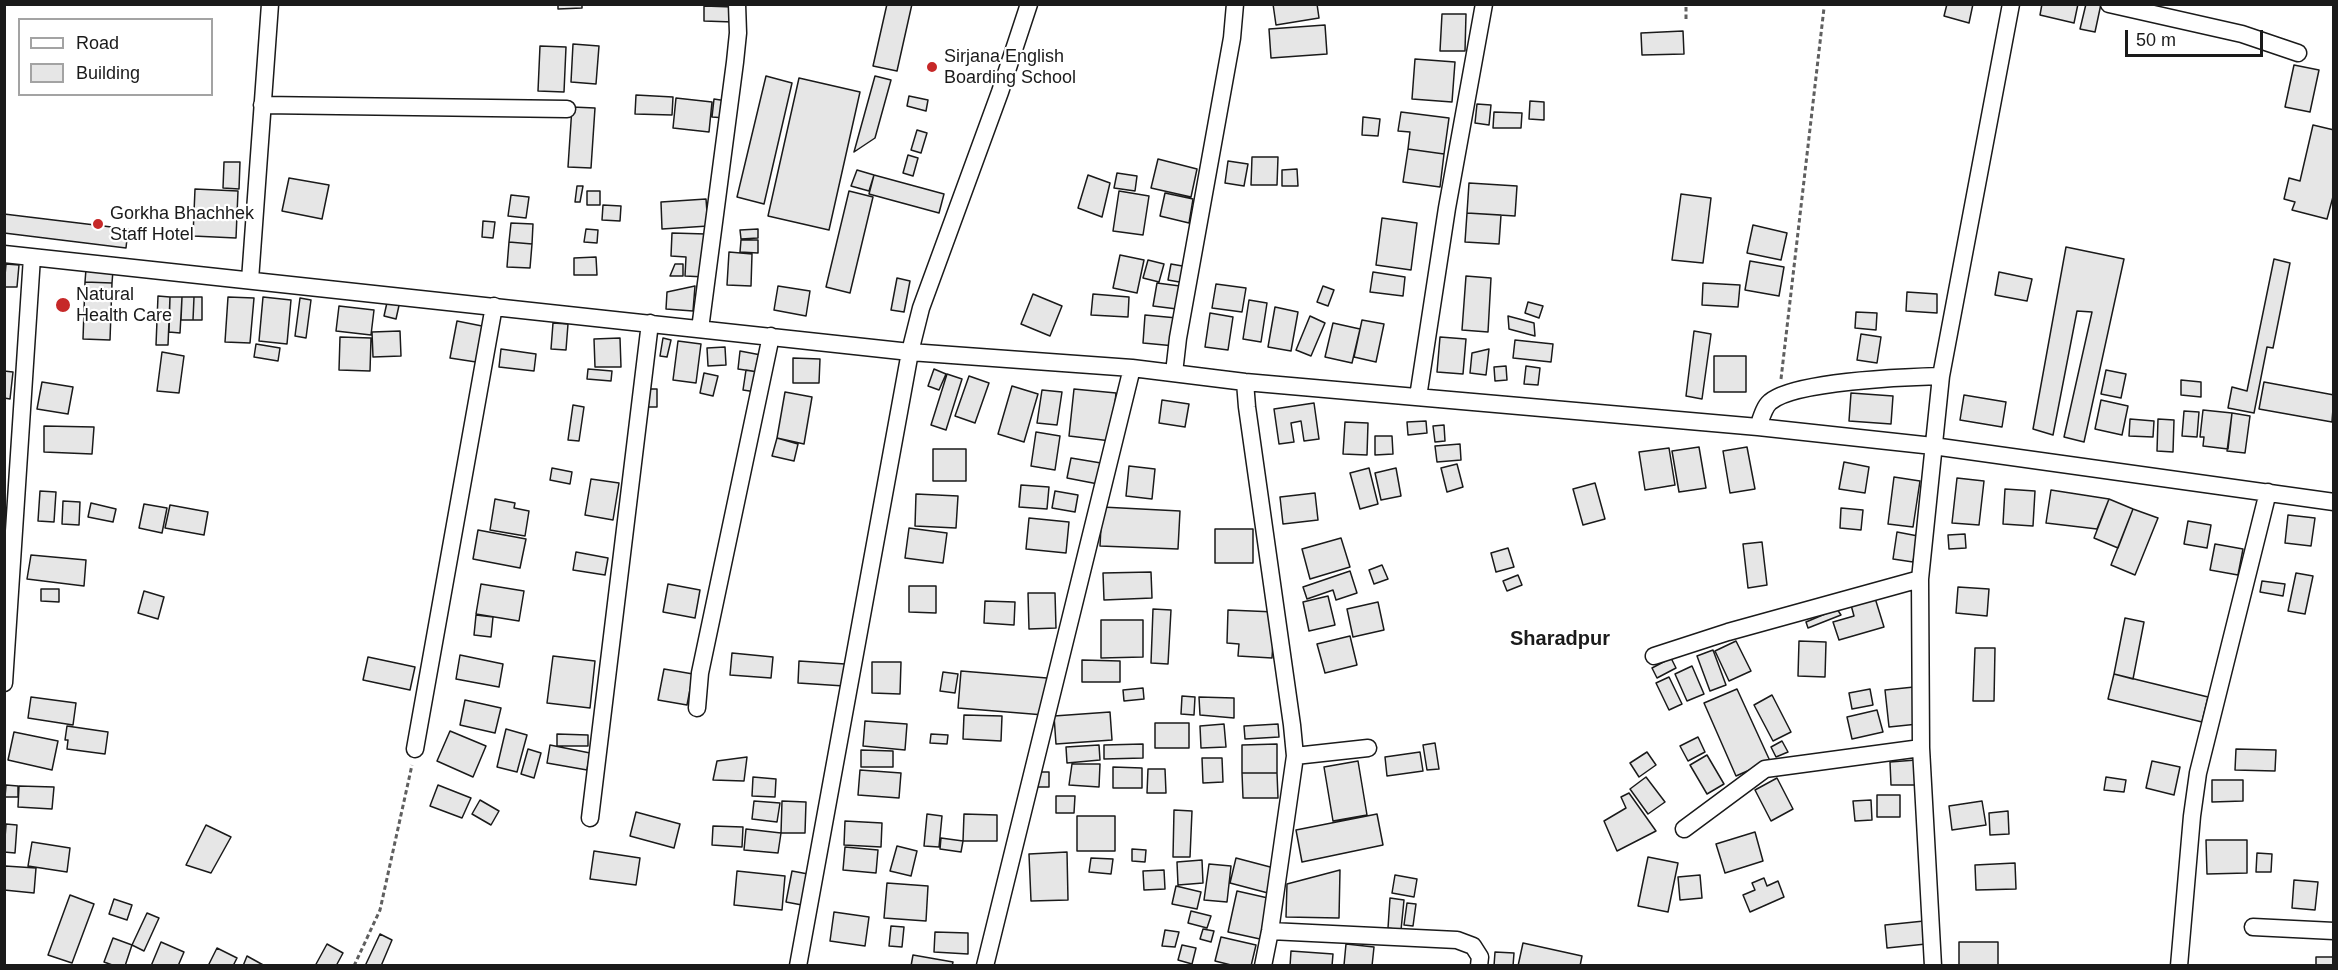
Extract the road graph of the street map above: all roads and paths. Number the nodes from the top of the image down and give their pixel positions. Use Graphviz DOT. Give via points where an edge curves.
graph roads {
  1 [pos="270,4"];
  2 [pos="737,4"];
  3 [pos="1029,4"];
  4 [pos="1236,4"];
  5 [pos="1484,4"];
  6 [pos="1686,4"];
  7 [pos="2011,4"];
  8 [pos="2109,4"];
  9 [pos="1824,8"];
  10 [pos="1686,19"];
  11 [pos="2298,53"];
  12 [pos="262,105"];
  13 [pos="567,108"];
  14 [pos="4,254"];
  15 [pos="32,257"];
  16 [pos="250,280"];
  17 [pos="494,306"];
  18 [pos="650,323"];
  19 [pos="700,329"];
  20 [pos="771,336"];
  21 [pos="910,352"];
  22 [pos="1132,368"];
  23 [pos="1174,373"];
  24 [pos="1941,376"];
  25 [pos="1245,382"];
  26 [pos="1779,396"];
  27 [pos="1418,398"];
  28 [pos="1758,427"];
  29 [pos="1933,446"];
  30 [pos="2268,492"];
  31 [pos="2334,502"];
  32 [pos="1920,579"];
  33 [pos="1654,656"];
  34 [pos="4,683"];
  35 [pos="697,708"];
  36 [pos="1368,748"];
  37 [pos="1921,748"];
  38 [pos="415,749"];
  39 [pos="1295,756"];
  40 [pos="590,818"];
  41 [pos="1684,829"];
  42 [pos="2253,927"];
  43 [pos="1270,931"];
  44 [pos="2334,931"];
  45 [pos="354,966"];
  46 [pos="798,966"];
  47 [pos="985,966"];
  48 [pos="1263,966"];
  49 [pos="1479,966"];
  50 [pos="1933,966"];
  51 [pos="2179,966"];
  1 -- 12 [label="street"];
  2 -- 19 [label="street" via="735,63"];
  3 -- 21 [label="street" via="921,308"];
  4 -- 23 [label="street"];
  5 -- 27 [label="street"];
  6 -- 10 [label="path"];
  7 -- 24 [label="street"];
  8 -- 11 [label="street" via="2242,34"];
  9 -- 26 [label="path"];
  12 -- 13 [label="street"];
  12 -- 16 [label="street"];
  14 -- 15 [label="street"];
  15 -- 16 [label="street"];
  15 -- 34 [label="street"];
  16 -- 17 [label="street"];
  17 -- 18 [label="street"];
  17 -- 38 [label="street"];
  18 -- 19 [label="street"];
  18 -- 40 [label="street"];
  19 -- 20 [label="street"];
  20 -- 21 [label="street"];
  20 -- 35 [label="street" via="700,673"];
  21 -- 22 [label="street"];
  21 -- 46 [label="street"];
  22 -- 23 [label="street"];
  22 -- 47 [label="street"];
  23 -- 25 [label="street"];
  24 -- 26 [label="street" via="1888,377"];
  24 -- 29 [label="street"];
  25 -- 27 [label="street"];
  25 -- 39 [label="street"];
  26 -- 28 [label="street" via="1768,403"];
  27 -- 28 [label="street"];
  28 -- 29 [label="street"];
  29 -- 30 [label="street"];
  29 -- 32 [label="street"];
  30 -- 31 [label="street"];
  30 -- 51 [label="street" via="2198,773"];
  32 -- 33 [label="street"];
  32 -- 37 [label="street"];
  36 -- 39 [label="street"];
  37 -- 41 [label="street" via="1765,769"];
  37 -- 50 [label="street"];
  38 -- 45 [label="path" via="380,909"];
  39 -- 43 [label="street"];
  42 -- 44 [label="street"];
  43 -- 48 [label="street"];
  43 -- 49 [label="street" via="1457,940 1473,946 1480,957"];
}
